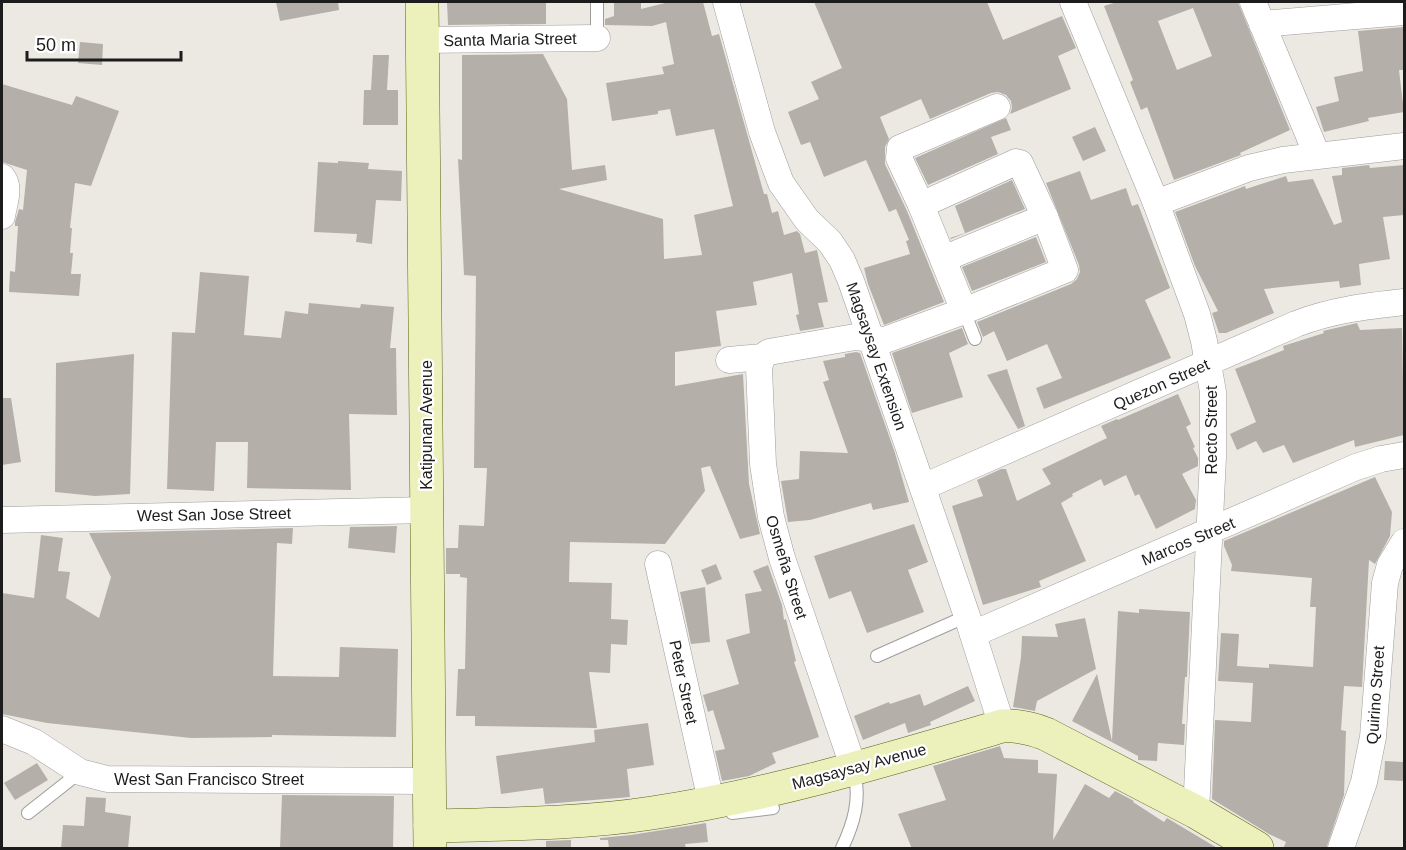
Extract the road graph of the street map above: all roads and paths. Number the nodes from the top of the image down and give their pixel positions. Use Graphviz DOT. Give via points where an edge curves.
graph roads {
  1 [pos="422,2"];
  2 [pos="597,2"];
  3 [pos="726,2"];
  4 [pos="1073,2"];
  5 [pos="1404,12"];
  6 [pos="1258,13"];
  7 [pos="597,38"];
  8 [pos="422,40"];
  9 [pos="997,107"];
  10 [pos="1404,146"];
  11 [pos="1317,155"];
  12 [pos="2,177"];
  13 [pos="1156,203"];
  14 [pos="921,205"];
  15 [pos="2,216"];
  16 [pos="1045,217"];
  17 [pos="943,259"];
  18 [pos="1404,302"];
  19 [pos="964,311"];
  20 [pos="870,338"];
  21 [pos="975,339"];
  22 [pos="762,357"];
  23 [pos="729,360"];
  24 [pos="1209,363"];
  25 [pos="1404,455"];
  26 [pos="923,487"];
  27 [pos="427,510"];
  28 [pos="2,520"];
  29 [pos="1209,533"];
  30 [pos="1404,542"];
  31 [pos="658,564"];
  32 [pos="970,625"];
  33 [pos="877,656"];
  34 [pos="1002,726"];
  35 [pos="2,729"];
  36 [pos="854,770"];
  37 [pos="80,772"];
  38 [pos="429,781"];
  39 [pos="716,800"];
  40 [pos="773,808"];
  41 [pos="1196,812"];
  42 [pos="28,813"];
  43 [pos="430,837"];
  44 [pos="842,849"];
  45 [pos="1257,849"];
  46 [pos="1341,849"];
  1 -- 8 [label="street, Katipunan Avenue"];
  2 -- 7 [label="lane"];
  3 -- 20 [label="street, Magsaysay Extension" via="762,132 781,183 842,260"];
  4 -- 13 [label="street, Recto Street"];
  5 -- 6 [label="street"];
  6 -- 11 [label="street"];
  7 -- 8 [label="street, Santa Maria Street"];
  8 -- 27 [label="street, Katipunan Avenue"];
  9 -- 14 [label="street" via="900,148 899,158"];
  10 -- 11 [label="street"];
  11 -- 13 [label="street" via="1249,168"];
  12 -- 15 [label="street" via="6,188"];
  13 -- 24 [label="street, Recto Street" via="1197,314"];
  14 -- 16 [label="street" via="1016,162 1023,167"];
  14 -- 17 [label="street"];
  16 -- 17 [label="street"];
  16 -- 19 [label="street" via="1066,268 1064,272"];
  17 -- 19 [label="street"];
  18 -- 24 [label="street, Quezon Street" via="1321,315"];
  19 -- 20 [label="street" via="885,340"];
  19 -- 21 [label="lane"];
  20 -- 22 [label="street" via="855,337 769,352"];
  20 -- 26 [label="street, Magsaysay Extension"];
  22 -- 23 [label="street"];
  22 -- 36 [label="street, Osmeña Street" via="762,464 771,517"];
  24 -- 26 [label="street, Quezon Street"];
  24 -- 29 [label="street, Recto Street" via="1214,419"];
  25 -- 29 [label="street, Marcos Street" via="1356,467"];
  26 -- 32 [label="street, Magsaysay Extension"];
  27 -- 28 [label="street, West San Jose Street"];
  27 -- 38 [label="street, Katipunan Avenue"];
  29 -- 32 [label="street, Marcos Street"];
  29 -- 41 [label="street, Recto Street"];
  30 -- 46 [label="street, Quirino Street" via="1390,565 1385,583 1370,760"];
  31 -- 39 [label="street, Peter Street"];
  32 -- 33 [label="lane"];
  32 -- 34 [label="street, Magsaysay Extension"];
  34 -- 36 [label="street, Magsaysay Avenue"];
  34 -- 41 [label="street, Magsaysay Avenue" via="1039,731"];
  35 -- 37 [label="street, West San Francisco Street" via="34,742"];
  36 -- 39 [label="street, Magsaysay Avenue"];
  36 -- 44 [label="lane" via="858,799"];
  37 -- 38 [label="street, West San Francisco Street" via="107,779"];
  37 -- 42 [label="lane"];
  38 -- 43 [label="street, Katipunan Avenue"];
  39 -- 40 [label="lane" via="731,813"];
  39 -- 43 [label="street, Magsaysay Avenue" via="652,813"];
  41 -- 45 [label="street, Magsaysay Avenue"];
}
